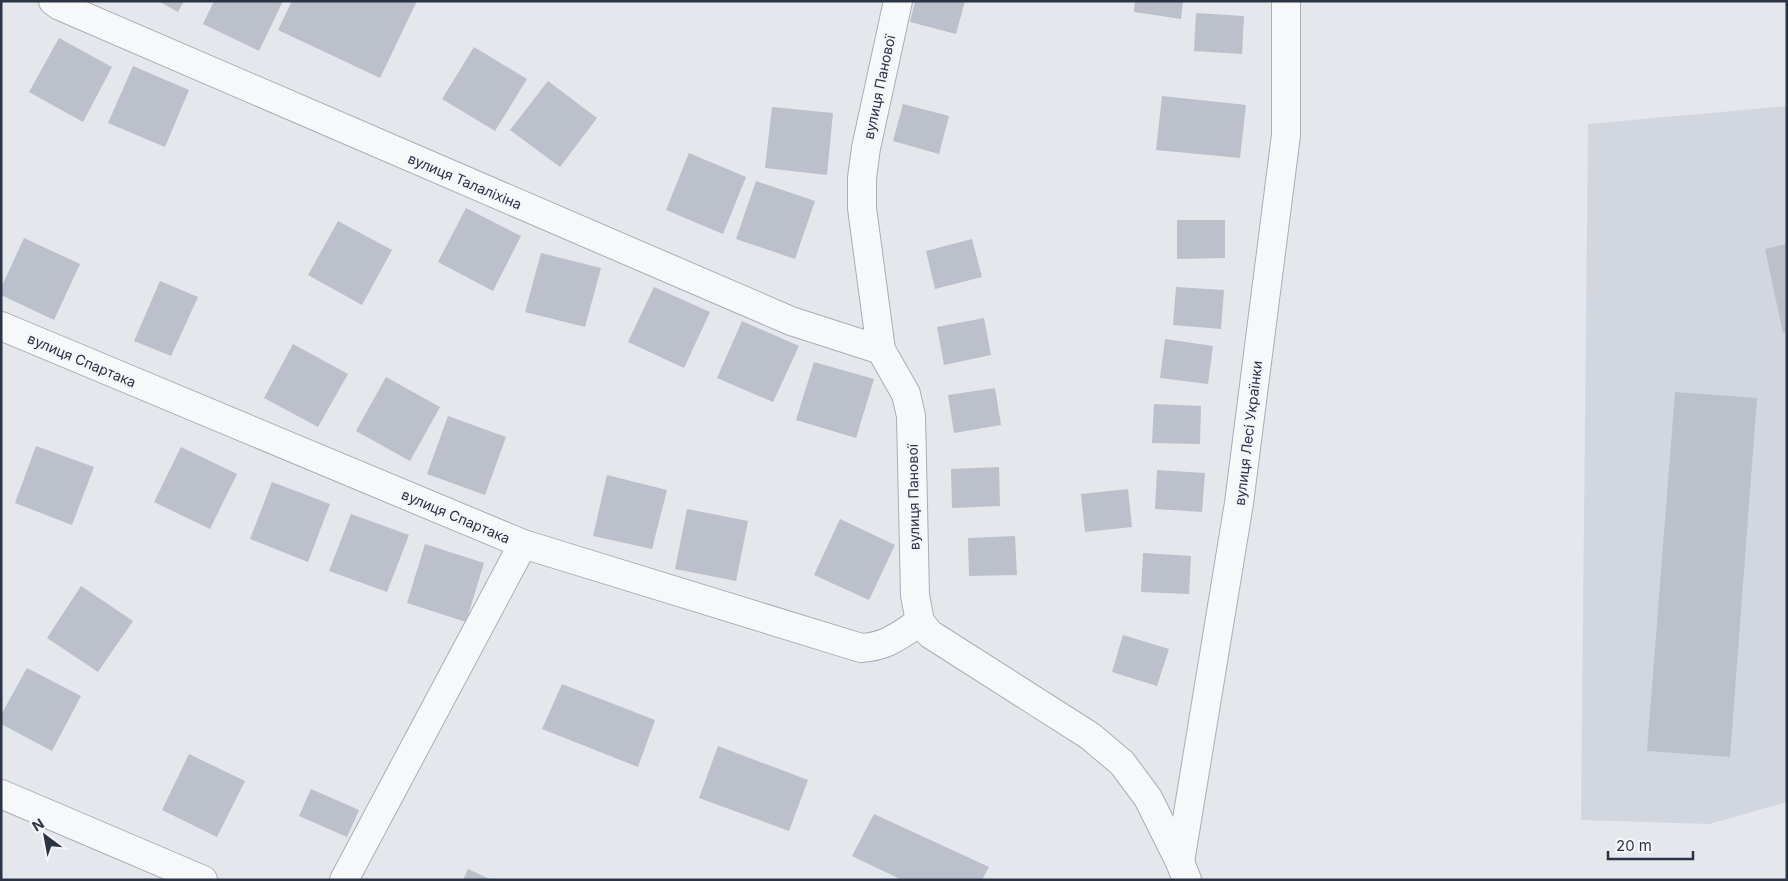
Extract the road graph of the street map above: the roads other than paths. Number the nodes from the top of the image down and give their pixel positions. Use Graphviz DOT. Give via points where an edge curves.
graph roads {
  1 [pos="53,1"];
  2 [pos="898,1"];
  3 [pos="1286,1"];
  4 [pos="1,326"];
  5 [pos="882,350"];
  6 [pos="523,544"];
  7 [pos="920,622"];
  8 [pos="1,794"];
  9 [pos="1183,871"];
  10 [pos="203,880"];
  11 [pos="344,880"];
  1 -- 5 [label="street, вулиця Талаліхіна" via="791,321"];
  2 -- 5 [label="street, вулиця Панової" via="862,178 862,208"];
  3 -- 9 [label="street, вулиця Лесі Українки" via="1286,135 1240,503"];
  4 -- 6 [label="street, вулиця Спартака"];
  5 -- 7 [label="street, вулиця Панової" via="906,394 911,416 915,595"];
  6 -- 7 [label="street, вулиця Спартака" via="861,648 888,643"];
  6 -- 11 [label="street"];
  7 -- 9 [label="street" via="930,634 1090,736 1122,763 1148,798"];
  8 -- 10 [label="street"];
}
